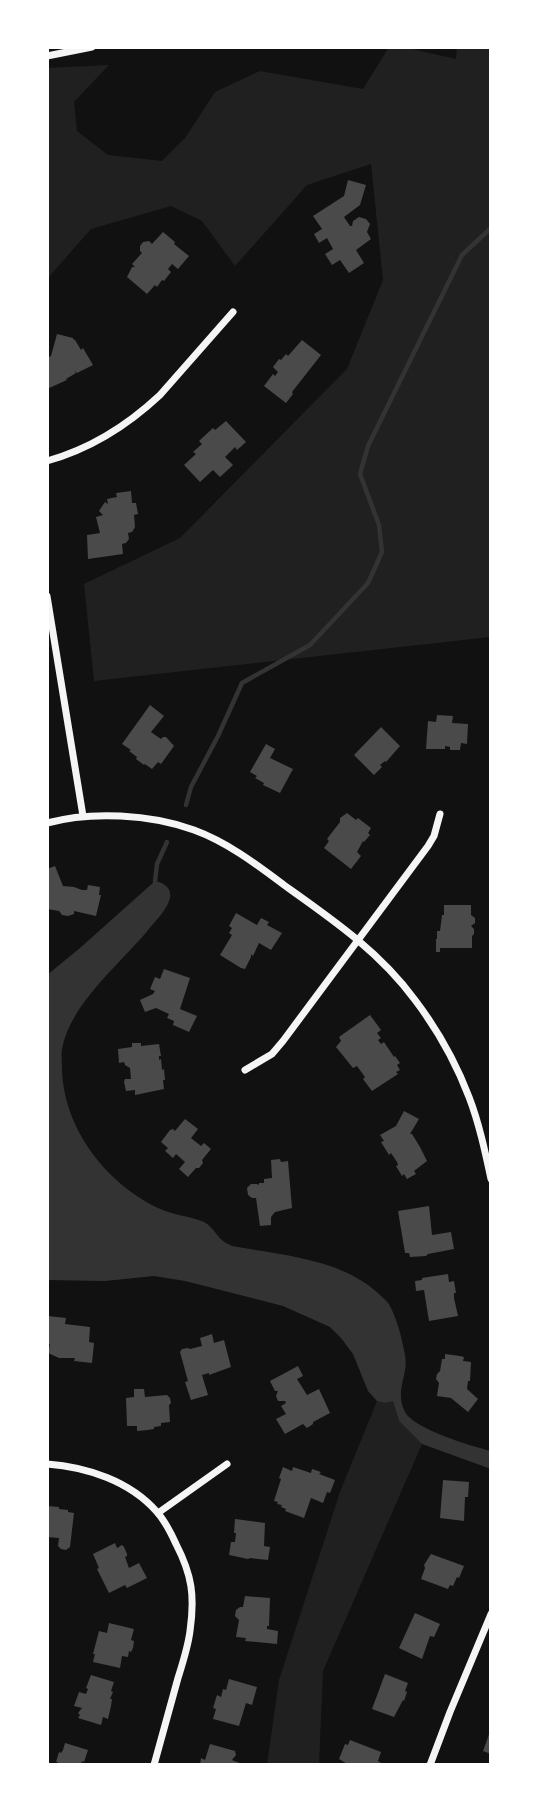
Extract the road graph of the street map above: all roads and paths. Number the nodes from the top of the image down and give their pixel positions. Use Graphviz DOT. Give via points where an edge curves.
graph roads {
  1 [pos="92,47"];
  2 [pos="47,56"];
  3 [pos="233,312"];
  4 [pos="47,461"];
  5 [pos="47,596"];
  6 [pos="440,814"];
  7 [pos="83,816"];
  8 [pos="47,823"];
  9 [pos="359,940"];
  10 [pos="246,1070"];
  11 [pos="491,1179"];
  12 [pos="47,1464"];
  13 [pos="227,1464"];
  14 [pos="158,1513"];
  15 [pos="491,1614"];
  16 [pos="154,1765"];
  17 [pos="430,1765"];
  1 -- 2 [label="street"];
  3 -- 4 [label="street" via="149,406 96,442"];
  5 -- 7 [label="street"];
  6 -- 9 [label="street" via="434,836"];
  7 -- 8 [label="street"];
  7 -- 9 [label="street" via="151,820 207,836 266,872"];
  9 -- 10 [label="street" via="284,1041"];
  9 -- 11 [label="street" via="399,980 441,1040 469,1096"];
  12 -- 14 [label="street" via="111,1479"];
  13 -- 14 [label="street"];
  14 -- 16 [label="street" via="186,1562 192,1602 189,1640"];
  15 -- 17 [label="street"];
}
